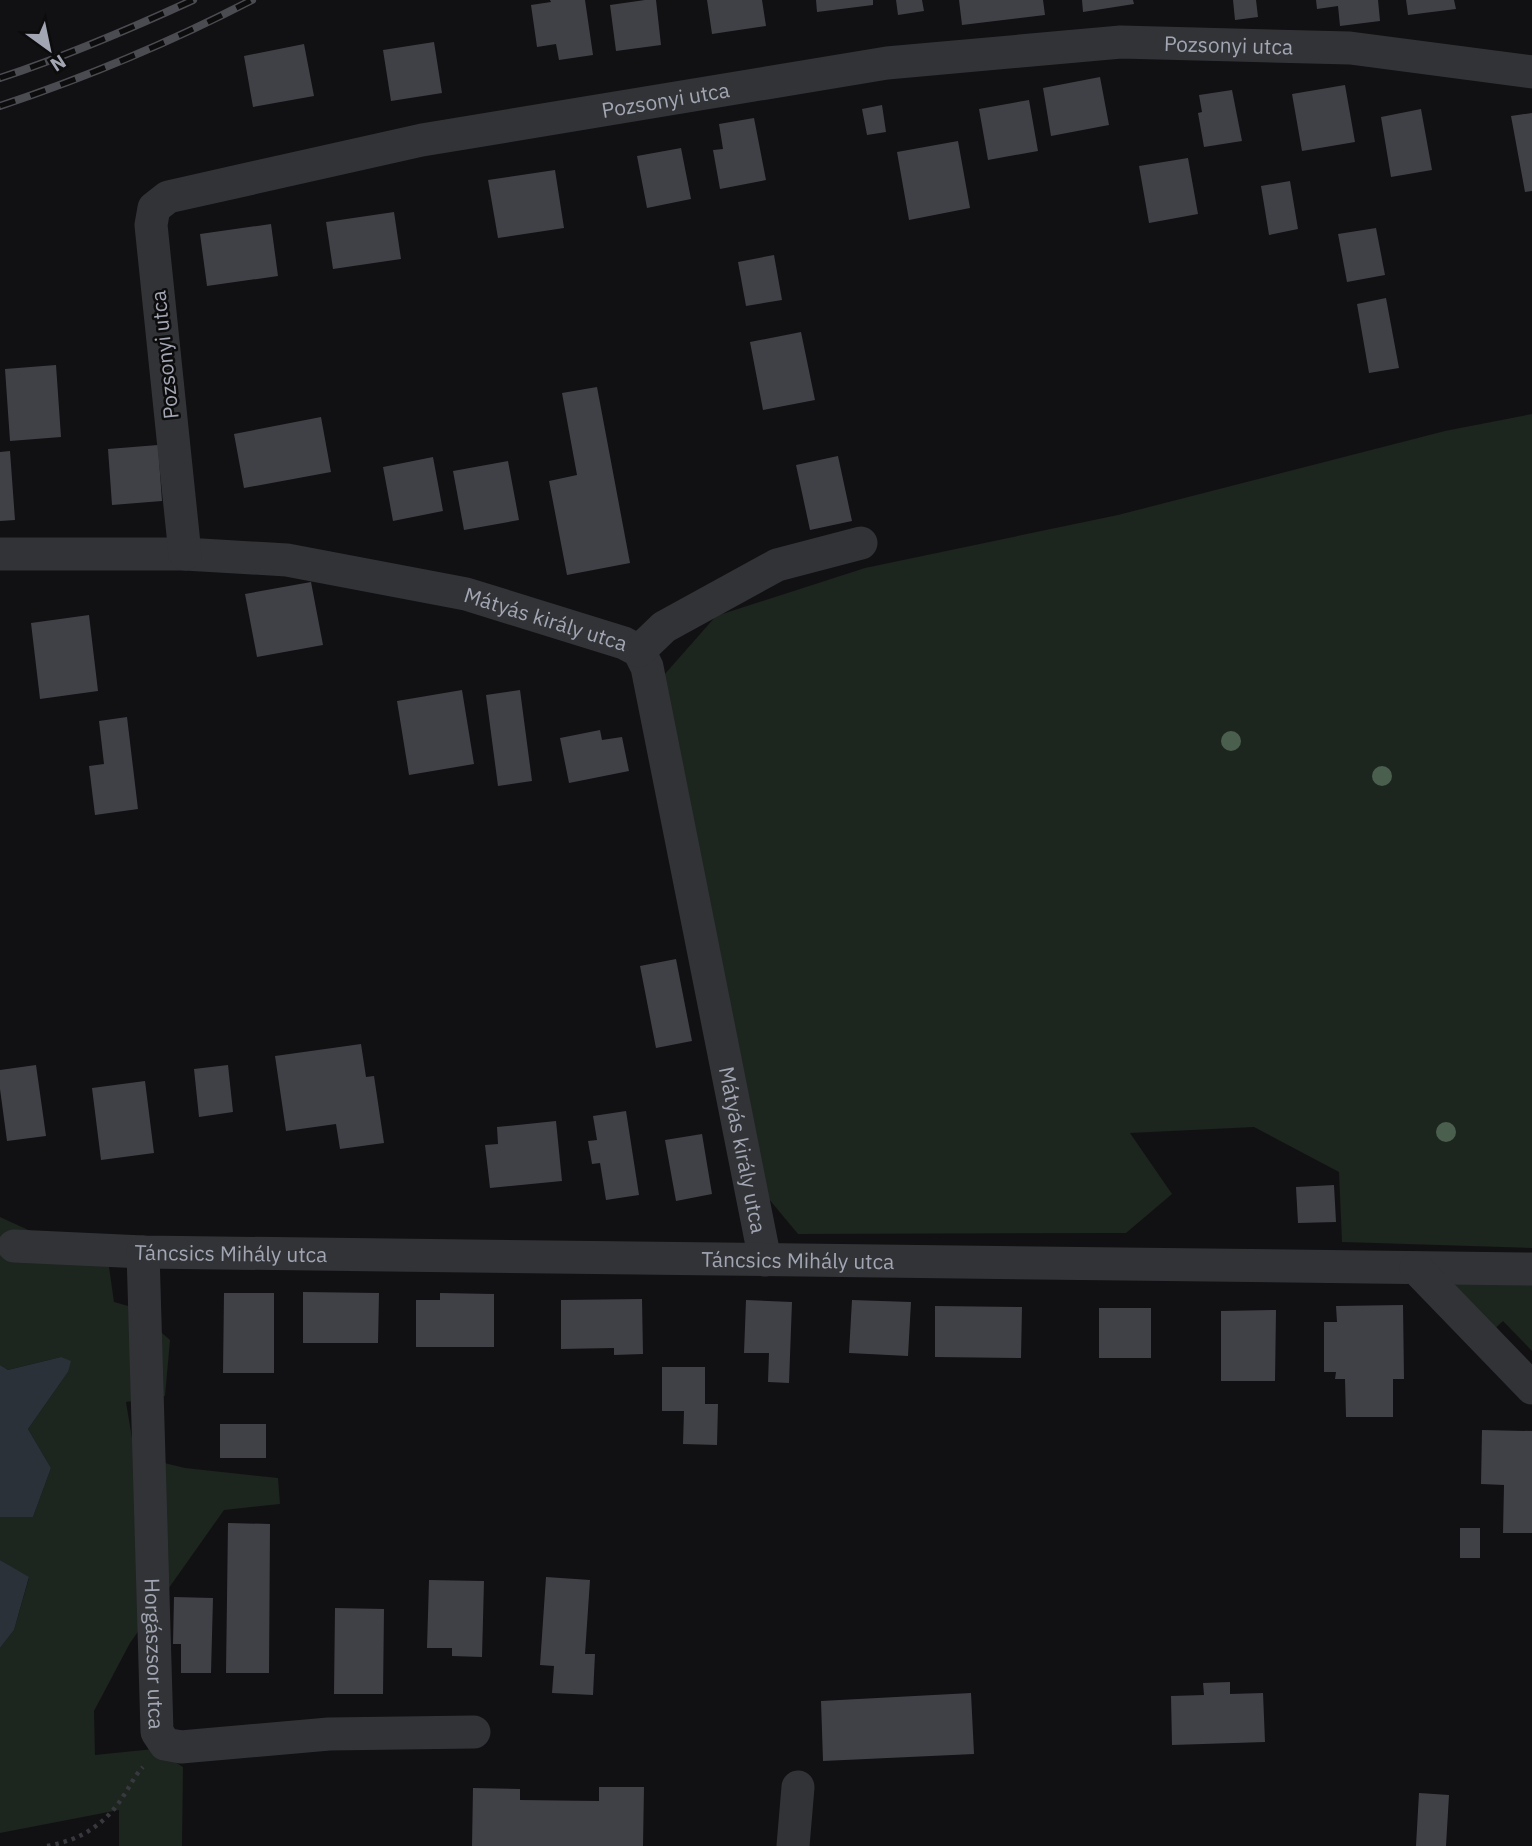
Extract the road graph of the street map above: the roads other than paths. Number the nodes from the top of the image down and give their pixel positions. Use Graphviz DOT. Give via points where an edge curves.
graph roads {
  1 [pos="1532,72"];
  2 [pos="861,543"];
  3 [pos="0,554"];
  4 [pos="185,554"];
  5 [pos="639,651"];
  6 [pos="14,1246"];
  7 [pos="143,1252"];
  8 [pos="765,1260"];
  9 [pos="1416,1268"];
  10 [pos="1532,1269"];
  11 [pos="1532,1388"];
  12 [pos="474,1732"];
  13 [pos="797,1787"];
  14 [pos="793,1846"];
  1 -- 4 [label="street, Pozsonyi utca" via="1350,48 1121,42 887,62 422,140 168,197 154,208 151,225"];
  2 -- 5 [label="street" via="777,565 664,627"];
  3 -- 4 [label="street, Mátyás király utca"];
  4 -- 5 [label="street, Mátyás király utca" via="287,560 466,594"];
  5 -- 8 [label="street, Mátyás király utca" via="647,667"];
  6 -- 7 [label="street, Táncsics Mihály utca"];
  7 -- 8 [label="street, Táncsics Mihály utca"];
  7 -- 12 [label="street, Horgászsor utca" via="157,1732 166,1744 181,1747 329,1734"];
  8 -- 9 [label="street, Táncsics Mihály utca"];
  9 -- 10 [label="street, Táncsics Mihály utca"];
  9 -- 11 [label="street"];
  13 -- 14 [label="street"];
}
